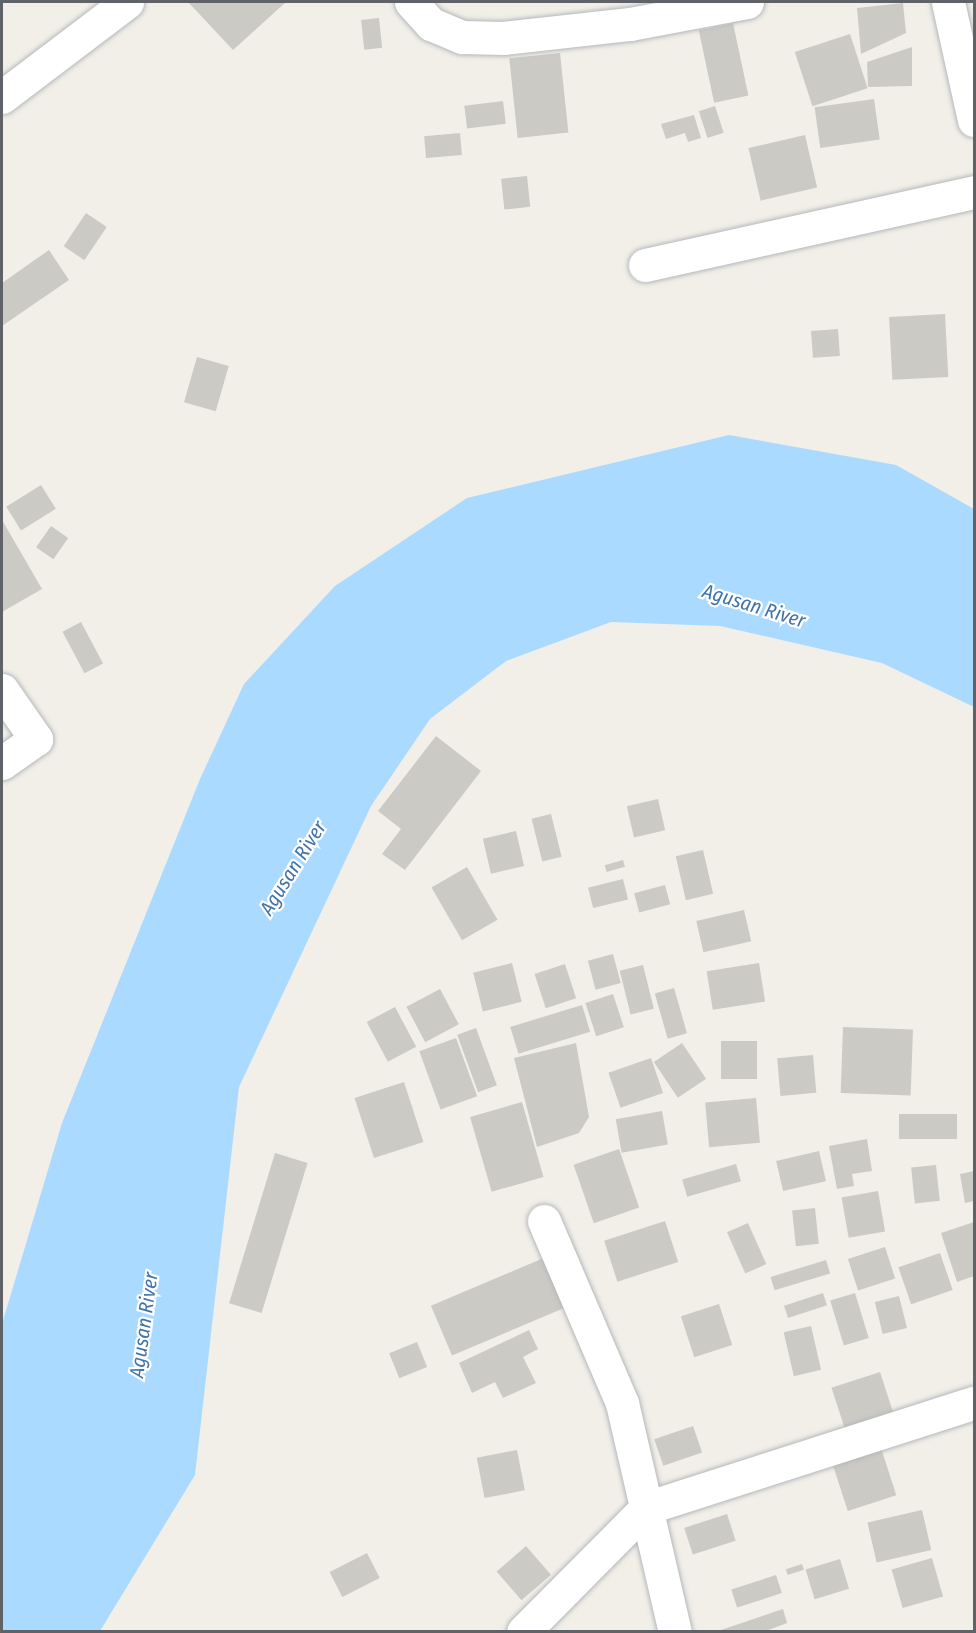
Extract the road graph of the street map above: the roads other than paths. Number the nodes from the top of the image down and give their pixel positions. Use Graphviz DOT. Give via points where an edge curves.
graph roads {
  1 [pos="127,2"];
  2 [pos="411,2"];
  3 [pos="747,2"];
  4 [pos="948,2"];
  5 [pos="2,97"];
  6 [pos="975,120"];
  7 [pos="975,192"];
  8 [pos="645,265"];
  9 [pos="2,690"];
  10 [pos="2,763"];
  11 [pos="544,1221"];
  12 [pos="975,1403"];
  13 [pos="646,1508"];
  14 [pos="522,1632"];
  15 [pos="675,1632"];
  1 -- 5 [label="street"];
  2 -- 3 [label="street" via="431,24 462,37 503,38 630,24"];
  4 -- 6 [label="street"];
  7 -- 8 [label="street"];
  9 -- 10 [label="street" via="36,739"];
  11 -- 13 [label="street" via="610,1366 633,1438"];
  12 -- 13 [label="street"];
  13 -- 14 [label="street"];
  13 -- 15 [label="street"];
}
